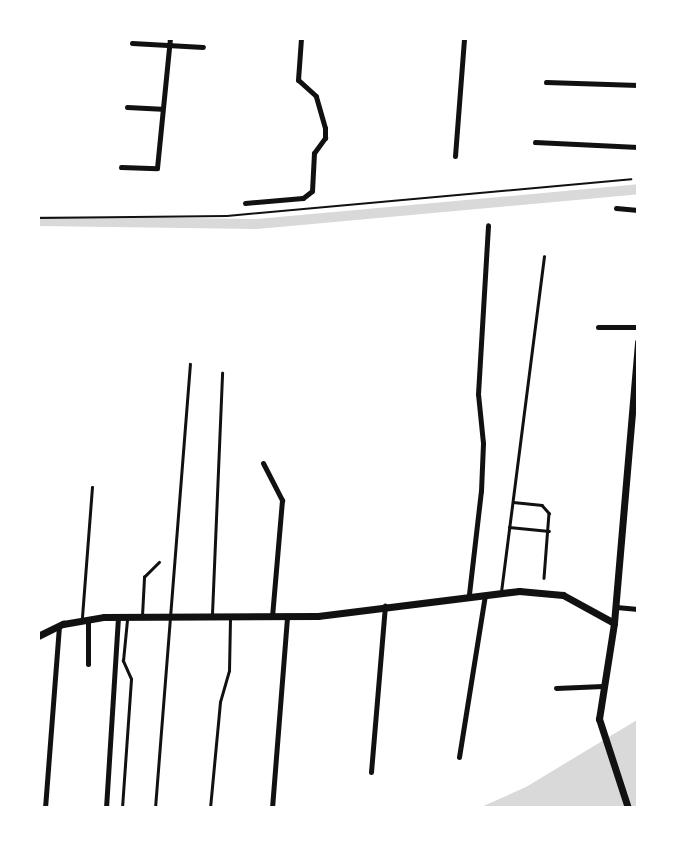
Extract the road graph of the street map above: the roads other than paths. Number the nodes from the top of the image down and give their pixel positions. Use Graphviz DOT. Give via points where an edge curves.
graph roads {
  1 [pos="301,38"];
  2 [pos="464,38"];
  3 [pos="169,42"];
  4 [pos="132,43"];
  5 [pos="203,47"];
  6 [pos="546,82"];
  7 [pos="638,85"];
  8 [pos="127,107"];
  9 [pos="161,108"];
  10 [pos="535,142"];
  11 [pos="638,147"];
  12 [pos="455,156"];
  13 [pos="121,167"];
  14 [pos="245,203"];
  15 [pos="616,208"];
  16 [pos="638,210"];
  17 [pos="488,225"];
  18 [pos="544,257"];
  19 [pos="598,327"];
  20 [pos="638,327"];
  21 [pos="638,342"];
  22 [pos="637,359"];
  23 [pos="190,364"];
  24 [pos="222,373"];
  25 [pos="636,398"];
  26 [pos="263,463"];
  27 [pos="92,486"];
  28 [pos="512,502"];
  29 [pos="509,527"];
  30 [pos="549,531"];
  31 [pos="159,562"];
  32 [pos="544,578"];
  33 [pos="501,592"];
  34 [pos="485,593"];
  35 [pos="469,594"];
  36 [pos="385,606"];
  37 [pos="615,607"];
  38 [pos="638,609"];
  39 [pos="212,616"];
  40 [pos="230,616"];
  41 [pos="272,616"];
  42 [pos="287,616"];
  43 [pos="118,617"];
  44 [pos="127,617"];
  45 [pos="142,617"];
  46 [pos="168,617"];
  47 [pos="85,620"];
  48 [pos="614,623"];
  49 [pos="59,626"];
  50 [pos="38,636"];
  51 [pos="88,664"];
  52 [pos="603,686"];
  53 [pos="556,688"];
  54 [pos="459,757"];
  55 [pos="371,772"];
  56 [pos="45,807"];
  57 [pos="106,807"];
  58 [pos="122,807"];
  59 [pos="155,807"];
  60 [pos="210,807"];
  61 [pos="272,807"];
  62 [pos="628,807"];
  1 -- 14 [label="street" via="298,80 316,96 325,128 325,138 314,153 312,191 303,198"];
  2 -- 12 [label="street"];
  3 -- 4 [label="street"];
  3 -- 5 [label="street"];
  3 -- 9 [label="street"];
  6 -- 7 [label="street"];
  8 -- 9 [label="street"];
  9 -- 13 [label="street" via="156,169"];
  10 -- 11 [label="street"];
  15 -- 16 [label="street"];
  17 -- 35 [label="street" via="478,394 481,491"];
  18 -- 28 [label="lane"];
  19 -- 20 [label="street"];
  21 -- 22 [label="street"];
  22 -- 25 [label="street"];
  23 -- 46 [label="lane"];
  24 -- 39 [label="lane"];
  25 -- 37 [label="street"];
  26 -- 41 [label="street" via="282,500"];
  27 -- 47 [label="lane"];
  28 -- 29 [label="lane"];
  28 -- 30 [label="lane" via="547,509"];
  29 -- 30 [label="lane"];
  29 -- 33 [label="lane"];
  30 -- 32 [label="lane"];
  31 -- 45 [label="lane" via="144,577"];
  33 -- 34 [label="street"];
  33 -- 48 [label="street" via="563,595"];
  34 -- 35 [label="street"];
  34 -- 54 [label="street"];
  35 -- 36 [label="street"];
  36 -- 42 [label="street"];
  36 -- 55 [label="street"];
  37 -- 38 [label="street"];
  37 -- 48 [label="street"];
  39 -- 40 [label="street"];
  39 -- 46 [label="street"];
  40 -- 41 [label="street"];
  40 -- 60 [label="lane" via="229,671 220,702"];
  41 -- 42 [label="street"];
  42 -- 61 [label="street"];
  43 -- 44 [label="street"];
  43 -- 47 [label="street"];
  43 -- 57 [label="street"];
  44 -- 45 [label="street"];
  44 -- 58 [label="lane" via="124,661 131,679"];
  45 -- 46 [label="street"];
  46 -- 59 [label="lane"];
  47 -- 49 [label="street"];
  47 -- 51 [label="street"];
  48 -- 52 [label="street"];
  49 -- 50 [label="street"];
  49 -- 56 [label="street"];
  52 -- 53 [label="street"];
  52 -- 62 [label="street" via="601,735"];
}
